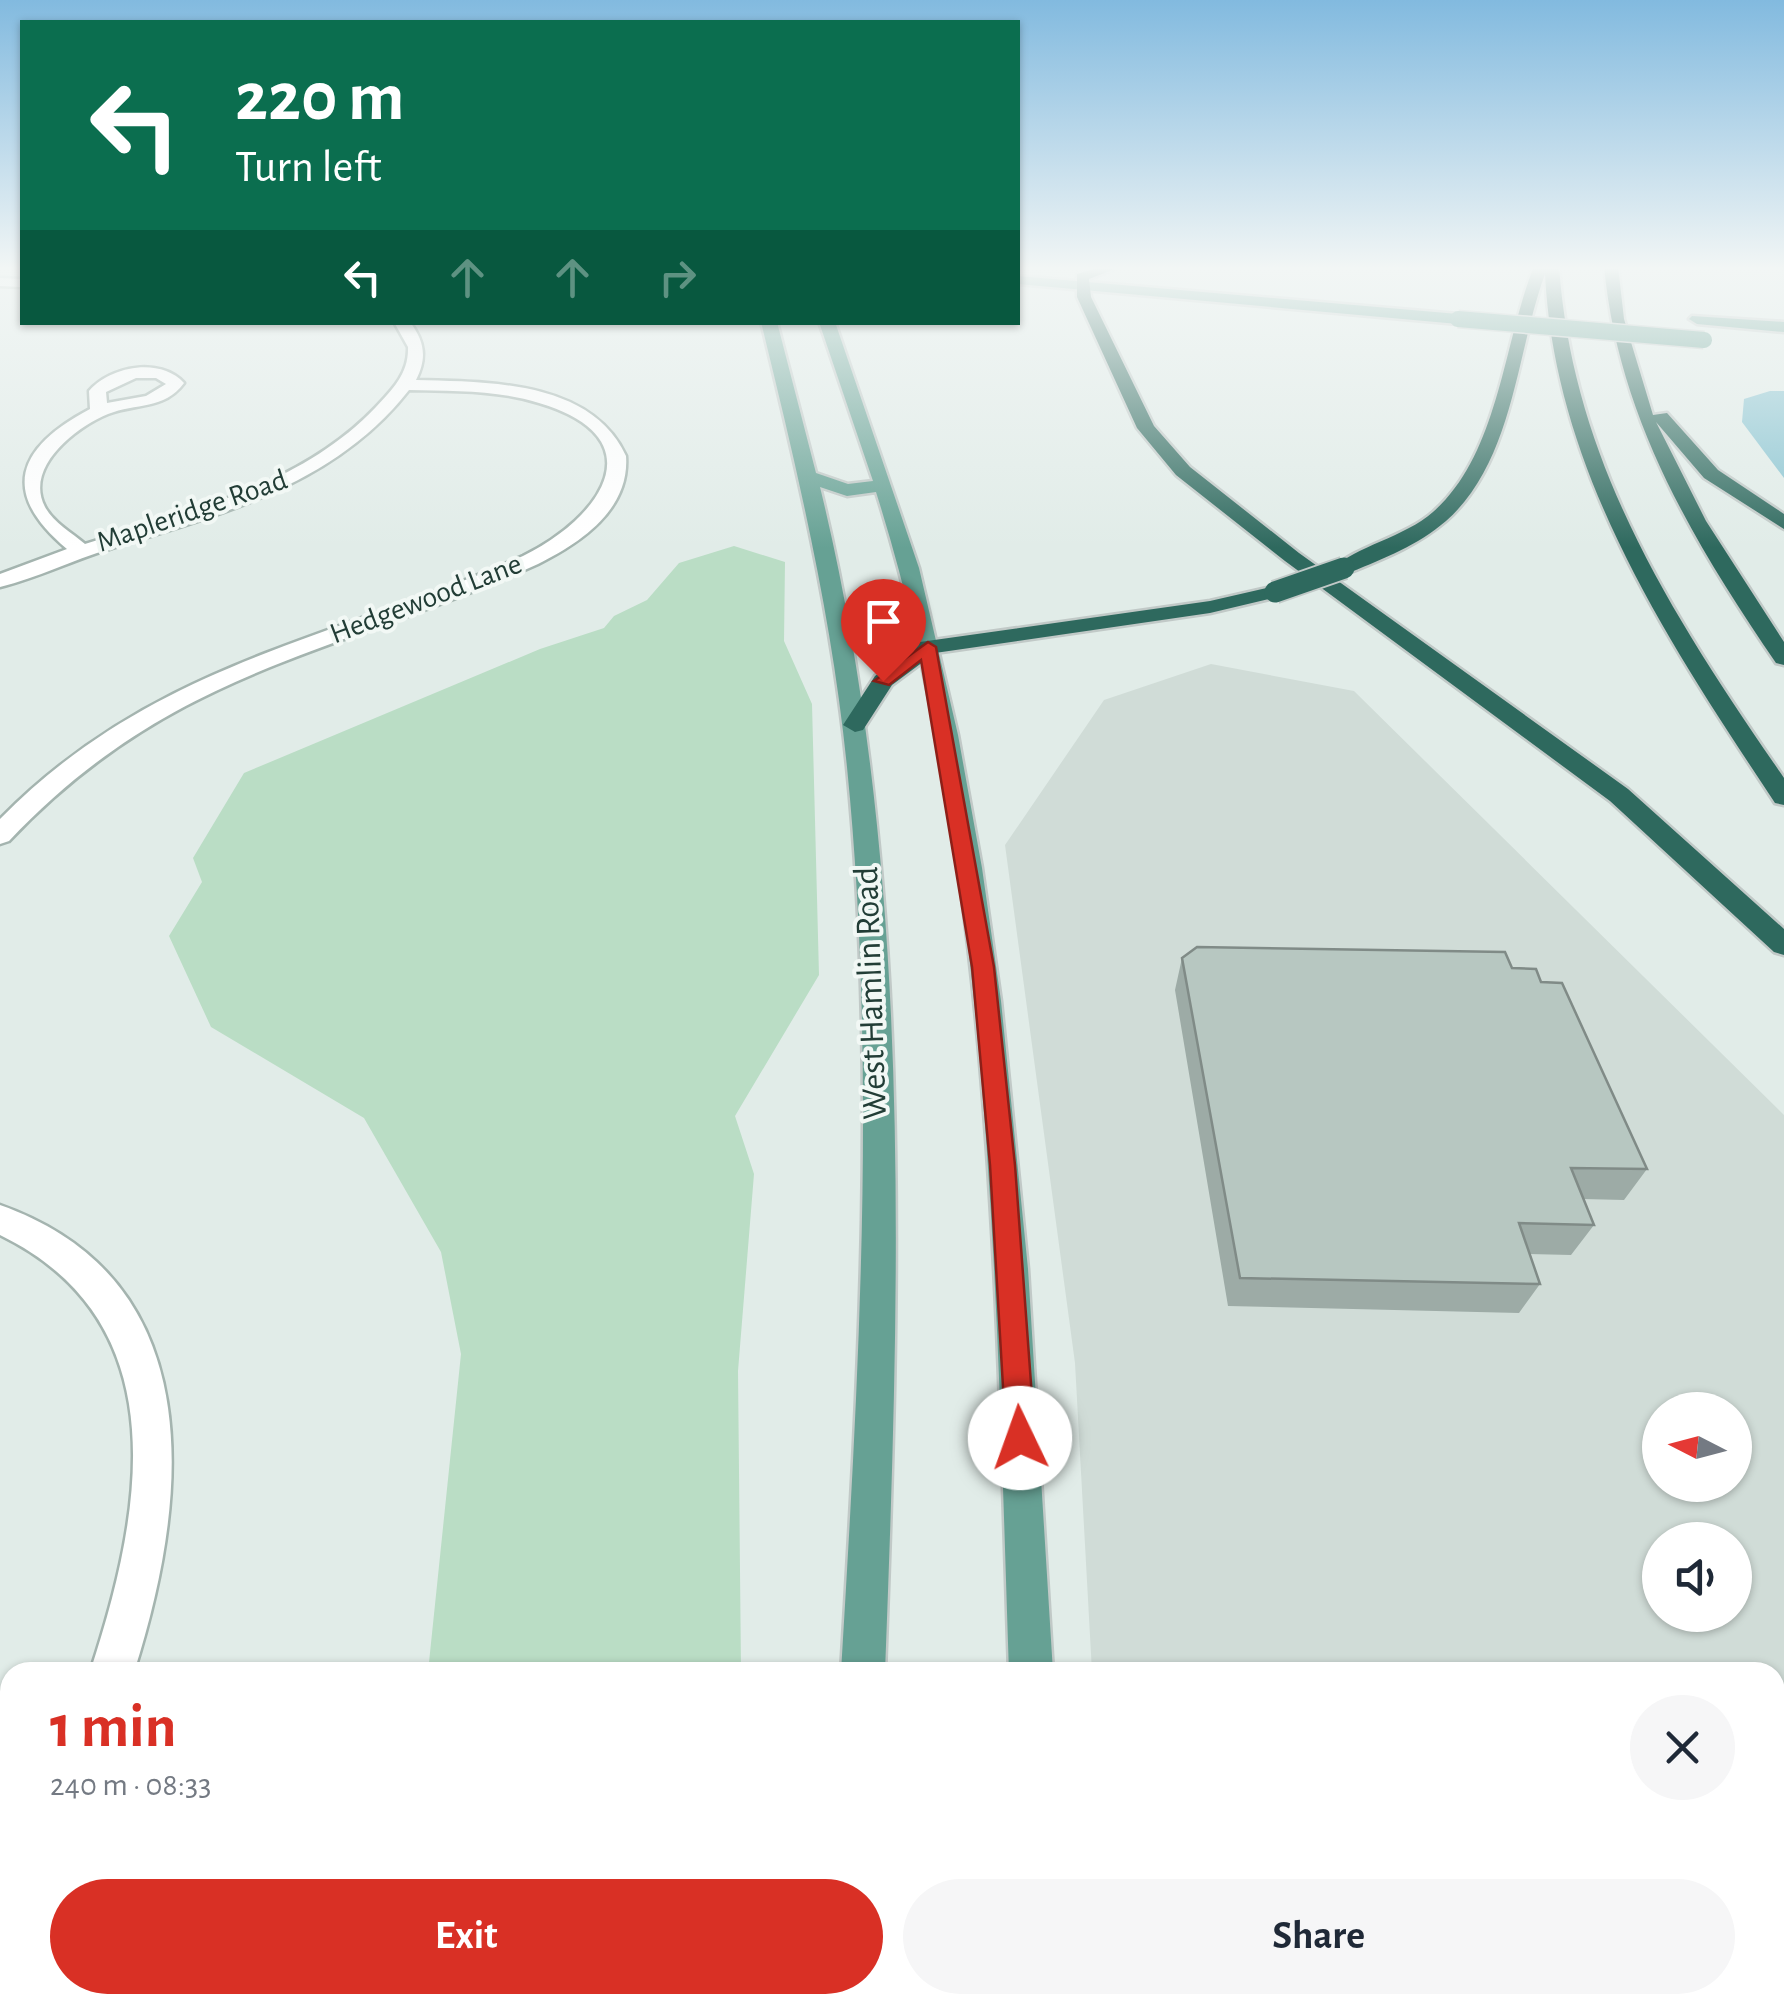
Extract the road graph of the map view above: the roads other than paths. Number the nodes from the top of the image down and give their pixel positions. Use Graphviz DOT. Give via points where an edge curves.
graph roads {
  1 [pos="415,360"];
  2 [pos="779,360"];
  3 [pos="840,360"];
  4 [pos="1112,360"];
  5 [pos="1510,360"];
  6 [pos="1562,360"];
  7 [pos="1627,360"];
  8 [pos="1631,374"];
  9 [pos="404,385"];
  10 [pos="99,411"];
  11 [pos="809,477"];
  12 [pos="883,485"];
  13 [pos="1784,523"];
  14 [pos="80,550"];
  15 [pos="0,580"];
  16 [pos="928,647"];
  17 [pos="1784,658"];
  18 [pos="855,725"];
  19 [pos="1784,797"];
  20 [pos="0,835"];
  21 [pos="1784,945"];
  22 [pos="0,1220"];
  23 [pos="115,1662"];
  24 [pos="863,1662"];
  25 [pos="1030,1662"];
  1 -- 9 [label="street, Mapleridge Road"];
  2 -- 11 [label="main road, West Hamlin Road"];
  3 -- 12 [label="main road"];
  4 -- 21 [label="highway" via="1146,428 1183,471 1619,795"];
  5 -- 16 [label="highway, bridge" via="1486,456 1462,490 1410,539 1275,592 1210,607"];
  6 -- 19 [label="highway" via="1609,499 1693,656"];
  7 -- 8 [label="highway"];
  8 -- 13 [label="highway" via="1697,462"];
  8 -- 17 [label="highway" via="1689,506"];
  9 -- 14 [label="street, Mapleridge Road" via="370,429 316,467 258,493"];
  9 -- 20 [label="street, Hedgewood Lane" via="502,390 576,412 613,445 618,476 609,499 581,529 529,560 242,668 160,707 68,770"];
  10 -- 14 [label="street" via="57,441 32,478 35,506"];
  11 -- 12 [label="main road" via="846,490"];
  11 -- 18 [label="main road, West Hamlin Road" via="828,551"];
  12 -- 16 [label="main road"];
  14 -- 15 [label="street, Mapleridge Road"];
  16 -- 18 [label="highway" via="883,681"];
  16 -- 25 [label="main road" via="968,868 994,1078 1017,1360"];
  18 -- 24 [label="main road, West Hamlin Road" via="870,919 876,1154"];
  22 -- 23 [label="street" via="52,1247 80,1271 120,1319 140,1362 154,1424 152,1511"];
}
